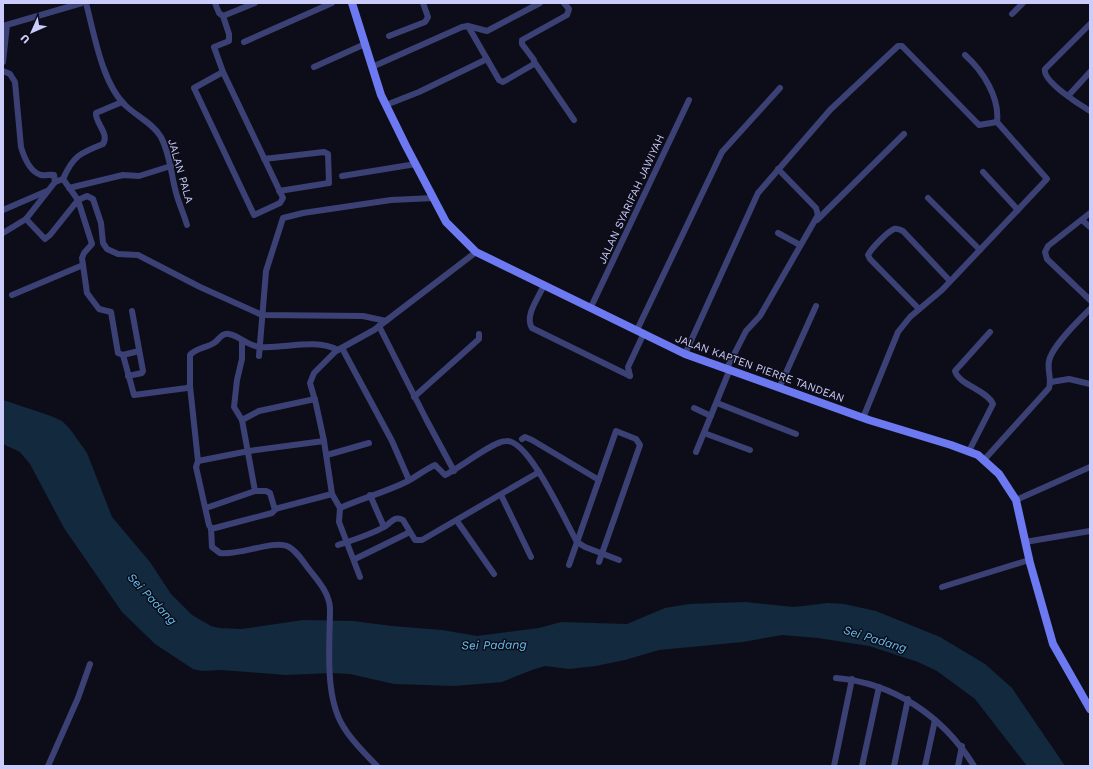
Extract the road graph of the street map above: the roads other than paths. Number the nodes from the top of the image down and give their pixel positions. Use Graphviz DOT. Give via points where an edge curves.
graph roads {
  1 [pos="82,3"];
  2 [pos="86,3"];
  3 [pos="215,3"];
  4 [pos="255,3"];
  5 [pos="332,3"];
  6 [pos="352,3"];
  7 [pos="423,3"];
  8 [pos="540,3"];
  9 [pos="564,3"];
  10 [pos="1023,3"];
  11 [pos="1012,14"];
  12 [pos="223,16"];
  13 [pos="1090,24"];
  14 [pos="5,25"];
  15 [pos="468,26"];
  16 [pos="389,36"];
  17 [pos="244,42"];
  18 [pos="365,44"];
  19 [pos="965,56"];
  20 [pos="488,59"];
  21 [pos="3,62"];
  22 [pos="535,63"];
  23 [pos="314,67"];
  24 [pos="372,67"];
  25 [pos="3,71"];
  26 [pos="223,72"];
  27 [pos="1090,72"];
  28 [pos="780,88"];
  29 [pos="1068,96"];
  30 [pos="689,100"];
  31 [pos="122,102"];
  32 [pos="386,105"];
  33 [pos="1090,112"];
  34 [pos="574,120"];
  35 [pos="997,122"];
  36 [pos="904,134"];
  37 [pos="264,159"];
  38 [pos="416,164"];
  39 [pos="171,166"];
  40 [pos="778,169"];
  41 [pos="983,172"];
  42 [pos="342,176"];
  43 [pos="63,179"];
  44 [pos="55,182"];
  45 [pos="68,188"];
  46 [pos="48,190"];
  47 [pos="279,191"];
  48 [pos="434,198"];
  49 [pos="928,198"];
  50 [pos="78,200"];
  51 [pos="3,210"];
  52 [pos="1018,210"];
  53 [pos="1090,213"];
  54 [pos="26,219"];
  55 [pos="1082,220"];
  56 [pos="816,221"];
  57 [pos="187,225"];
  58 [pos="1090,227"];
  59 [pos="3,233"];
  60 [pos="778,233"];
  61 [pos="800,245"];
  62 [pos="980,250"];
  63 [pos="476,252"];
  64 [pos="83,265"];
  65 [pos="950,281"];
  66 [pos="544,285"];
  67 [pos="12,295"];
  68 [pos="1090,300"];
  69 [pos="816,306"];
  70 [pos="591,307"];
  71 [pos="919,309"];
  72 [pos="132,311"];
  73 [pos="1089,311"];
  74 [pos="262,315"];
  75 [pos="386,321"];
  76 [pos="379,326"];
  77 [pos="641,331"];
  78 [pos="990,332"];
  79 [pos="479,334"];
  80 [pos="242,341"];
  81 [pos="260,347"];
  82 [pos="340,349"];
  83 [pos="139,351"];
  84 [pos="685,354"];
  85 [pos="123,355"];
  86 [pos="259,356"];
  87 [pos="729,369"];
  88 [pos="128,376"];
  89 [pos="1051,382"];
  90 [pos="1090,384"];
  91 [pos="190,386"];
  92 [pos="780,386"];
  93 [pos="414,397"];
  94 [pos="315,399"];
  95 [pos="717,403"];
  96 [pos="694,408"];
  97 [pos="711,416"];
  98 [pos="863,418"];
  99 [pos="242,420"];
  100 [pos="704,433"];
  101 [pos="796,434"];
  102 [pos="522,439"];
  103 [pos="324,441"];
  104 [pos="369,443"];
  105 [pos="750,450"];
  106 [pos="249,451"];
  107 [pos="969,451"];
  108 [pos="696,452"];
  109 [pos="326,455"];
  110 [pos="198,460"];
  111 [pos="984,460"];
  112 [pos="1090,467"];
  113 [pos="454,471"];
  114 [pos="539,472"];
  115 [pos="409,480"];
  116 [pos="598,480"];
  117 [pos="255,491"];
  118 [pos="332,494"];
  119 [pos="370,495"];
  120 [pos="501,495"];
  121 [pos="1016,500"];
  122 [pos="206,508"];
  123 [pos="340,508"];
  124 [pos="274,509"];
  125 [pos="457,521"];
  126 [pos="384,527"];
  127 [pos="211,528"];
  128 [pos="1090,531"];
  129 [pos="410,532"];
  130 [pos="348,542"];
  131 [pos="577,542"];
  132 [pos="1025,542"];
  133 [pos="338,545"];
  134 [pos="602,554"];
  135 [pos="531,557"];
  136 [pos="354,559"];
  137 [pos="619,560"];
  138 [pos="1029,560"];
  139 [pos="599,562"];
  140 [pos="569,565"];
  141 [pos="494,574"];
  142 [pos="360,576"];
  143 [pos="942,587"];
  144 [pos="90,664"];
  145 [pos="836,678"];
  146 [pos="852,679"];
  147 [pos="879,687"];
  148 [pos="908,699"];
  149 [pos="1090,708"];
  150 [pos="935,720"];
  151 [pos="962,746"];
  152 [pos="48,766"];
  153 [pos="377,766"];
  154 [pos="834,766"];
  155 [pos="862,766"];
  156 [pos="894,766"];
  157 [pos="925,766"];
  158 [pos="958,766"];
  159 [pos="974,766"];
  1 -- 14 [label="street"];
  2 -- 31 [label="street, JALAN PALA" via="103,63 111,85"];
  3 -- 12 [label="street"];
  4 -- 12 [label="street"];
  5 -- 17 [label="street"];
  6 -- 18 [label="main road, JALAN KAPTEN PIERRE TANDEAN"];
  7 -- 16 [label="street" via="428,17 424,22"];
  8 -- 15 [label="street" via="487,31"];
  9 -- 22 [label="street" via="569,9 567,15 522,40"];
  10 -- 11 [label="street"];
  12 -- 26 [label="street" via="229,40 214,47"];
  13 -- 29 [label="street" via="1045,69 1047,78"];
  14 -- 21 [label="street"];
  15 -- 20 [label="street"];
  15 -- 24 [label="street" via="449,31"];
  18 -- 23 [label="street"];
  18 -- 24 [label="main road, JALAN KAPTEN PIERRE TANDEAN"];
  19 -- 35 [label="street" via="983,76 995,100"];
  20 -- 22 [label="street" via="499,80 503,82"];
  20 -- 32 [label="street"];
  22 -- 34 [label="street"];
  24 -- 32 [label="main road, JALAN KAPTEN PIERRE TANDEAN"];
  25 -- 44 [label="street" via="10,74 15,82 24,156 36,173 54,175"];
  26 -- 37 [label="street"];
  26 -- 47 [label="street" via="194,88 253,215 280,202 283,198"];
  27 -- 29 [label="street"];
  28 -- 77 [label="street" via="722,152"];
  29 -- 33 [label="street"];
  30 -- 70 [label="street, JALAN SYARIFAH JAWIYAH"];
  31 -- 39 [label="street, JALAN PALA" via="158,132"];
  31 -- 43 [label="street" via="96,113 105,141 77,157 69,165"];
  32 -- 38 [label="main road, JALAN KAPTEN PIERRE TANDEAN"];
  35 -- 40 [label="street" via="979,125 901,45 830,110"];
  35 -- 52 [label="street" via="1047,179"];
  36 -- 56 [label="street"];
  37 -- 47 [label="street"];
  37 -- 47 [label="street" via="324,152 328,154 329,183"];
  38 -- 42 [label="street"];
  38 -- 48 [label="main road, JALAN KAPTEN PIERRE TANDEAN"];
  39 -- 45 [label="street" via="139,176 123,175"];
  39 -- 57 [label="street, JALAN PALA" via="177,196"];
  40 -- 56 [label="street" via="816,208"];
  40 -- 84 [label="street" via="758,193"];
  41 -- 52 [label="street"];
  43 -- 44 [label="street"];
  43 -- 45 [label="street"];
  44 -- 46 [label="street"];
  45 -- 50 [label="street"];
  46 -- 51 [label="street"];
  46 -- 54 [label="street"];
  48 -- 63 [label="main road, JALAN KAPTEN PIERRE TANDEAN" via="452,230"];
  48 -- 74 [label="street" via="391,200 283,218 268,260"];
  49 -- 62 [label="street"];
  50 -- 54 [label="street" via="45,239"];
  50 -- 64 [label="street" via="92,244 84,253"];
  50 -- 74 [label="street" via="87,196 93,199 101,223 103,243 111,252 138,255"];
  52 -- 62 [label="street"];
  53 -- 55 [label="street"];
  54 -- 59 [label="street"];
  55 -- 58 [label="street"];
  55 -- 68 [label="street" via="1048,246 1045,252 1047,259"];
  56 -- 61 [label="street"];
  60 -- 61 [label="street"];
  61 -- 87 [label="street" via="760,316 746,331"];
  62 -- 65 [label="street"];
  63 -- 66 [label="main road, JALAN KAPTEN PIERRE TANDEAN"];
  63 -- 75 [label="street"];
  64 -- 67 [label="street"];
  64 -- 85 [label="street" via="87,293 99,309 111,312 118,353"];
  65 -- 71 [label="street"];
  65 -- 71 [label="street" via="903,231 892,230 870,250 868,255"];
  66 -- 70 [label="main road, JALAN KAPTEN PIERRE TANDEAN"];
  66 -- 77 [label="street" via="530,317 529,323 532,328 630,376 628,367"];
  69 -- 92 [label="street"];
  70 -- 77 [label="main road, JALAN KAPTEN PIERRE TANDEAN"];
  71 -- 98 [label="street" via="898,332"];
  72 -- 83 [label="street"];
  73 -- 89 [label="street" via="1052,353 1048,366"];
  74 -- 75 [label="street" via="364,316"];
  74 -- 81 [label="street"];
  75 -- 76 [label="street"];
  76 -- 82 [label="street"];
  76 -- 93 [label="street"];
  77 -- 84 [label="main road, JALAN KAPTEN PIERRE TANDEAN"];
  78 -- 107 [label="street" via="955,371 959,377 990,398 993,404"];
  79 -- 93 [label="street" via="479,339 463,355"];
  80 -- 81 [label="street"];
  80 -- 91 [label="street" via="224,334 216,342 193,352 190,355"];
  80 -- 99 [label="street" via="242,360 234,407"];
  81 -- 82 [label="street" via="322,344"];
  81 -- 86 [label="street"];
  82 -- 94 [label="street" via="314,372 310,383"];
  82 -- 115 [label="street" via="392,441"];
  83 -- 85 [label="street"];
  83 -- 88 [label="street" via="143,372"];
  84 -- 87 [label="main road, JALAN KAPTEN PIERRE TANDEAN"];
  85 -- 88 [label="street"];
  87 -- 92 [label="main road, JALAN KAPTEN PIERRE TANDEAN"];
  87 -- 95 [label="street"];
  88 -- 91 [label="street" via="134,395"];
  89 -- 90 [label="street" via="1069,379"];
  89 -- 111 [label="street" via="1049,388"];
  91 -- 110 [label="street"];
  92 -- 98 [label="main road, JALAN KAPTEN PIERRE TANDEAN"];
  93 -- 113 [label="street"];
  94 -- 99 [label="street" via="259,411"];
  94 -- 103 [label="street"];
  95 -- 97 [label="street"];
  95 -- 101 [label="street"];
  96 -- 97 [label="street"];
  97 -- 100 [label="street"];
  98 -- 107 [label="main road, JALAN KAPTEN PIERRE TANDEAN"];
  99 -- 106 [label="street"];
  100 -- 105 [label="street"];
  100 -- 108 [label="street"];
  102 -- 116 [label="street" via="532,440"];
  103 -- 106 [label="street"];
  103 -- 109 [label="street"];
  104 -- 109 [label="street"];
  106 -- 110 [label="street"];
  106 -- 117 [label="street"];
  107 -- 111 [label="main road, JALAN KAPTEN PIERRE TANDEAN"];
  109 -- 118 [label="street"];
  110 -- 122 [label="street" via="196,468"];
  111 -- 121 [label="main road, JALAN KAPTEN PIERRE TANDEAN" via="999,474"];
  112 -- 121 [label="street"];
  113 -- 114 [label="street" via="506,440 518,445"];
  113 -- 115 [label="street" via="443,474 435,465"];
  114 -- 120 [label="street"];
  114 -- 131 [label="street"];
  115 -- 119 [label="street" via="379,494"];
  116 -- 131 [label="street"];
  116 -- 134 [label="street" via="616,431 636,439 640,445"];
  117 -- 122 [label="street"];
  117 -- 124 [label="street" via="270,493"];
  118 -- 123 [label="street"];
  118 -- 124 [label="street"];
  119 -- 123 [label="street"];
  119 -- 126 [label="street"];
  120 -- 125 [label="street"];
  120 -- 135 [label="street"];
  121 -- 132 [label="main road, JALAN KAPTEN PIERRE TANDEAN"];
  122 -- 127 [label="street"];
  123 -- 130 [label="street" via="338,522"];
  124 -- 127 [label="street" via="272,513"];
  125 -- 129 [label="street" via="422,540 415,540"];
  125 -- 141 [label="street"];
  126 -- 129 [label="street" via="394,518 400,518"];
  126 -- 130 [label="street"];
  127 -- 153 [label="street" via="212,546 220,553 280,544 291,548 328,596 330,688 342,725 352,741"];
  128 -- 132 [label="street"];
  129 -- 136 [label="street"];
  130 -- 133 [label="street"];
  130 -- 136 [label="street"];
  131 -- 134 [label="street"];
  131 -- 140 [label="street"];
  132 -- 138 [label="main road, JALAN KAPTEN PIERRE TANDEAN"];
  134 -- 137 [label="street"];
  134 -- 139 [label="street"];
  136 -- 142 [label="street"];
  138 -- 143 [label="street"];
  138 -- 149 [label="main road, JALAN KAPTEN PIERRE TANDEAN" via="1053,644"];
  144 -- 152 [label="street"];
  145 -- 146 [label="street"];
  146 -- 147 [label="street"];
  146 -- 154 [label="street"];
  147 -- 148 [label="street"];
  147 -- 155 [label="street"];
  148 -- 150 [label="street"];
  148 -- 156 [label="street"];
  150 -- 151 [label="street"];
  150 -- 157 [label="street"];
  151 -- 158 [label="street"];
  151 -- 159 [label="street"];
}
